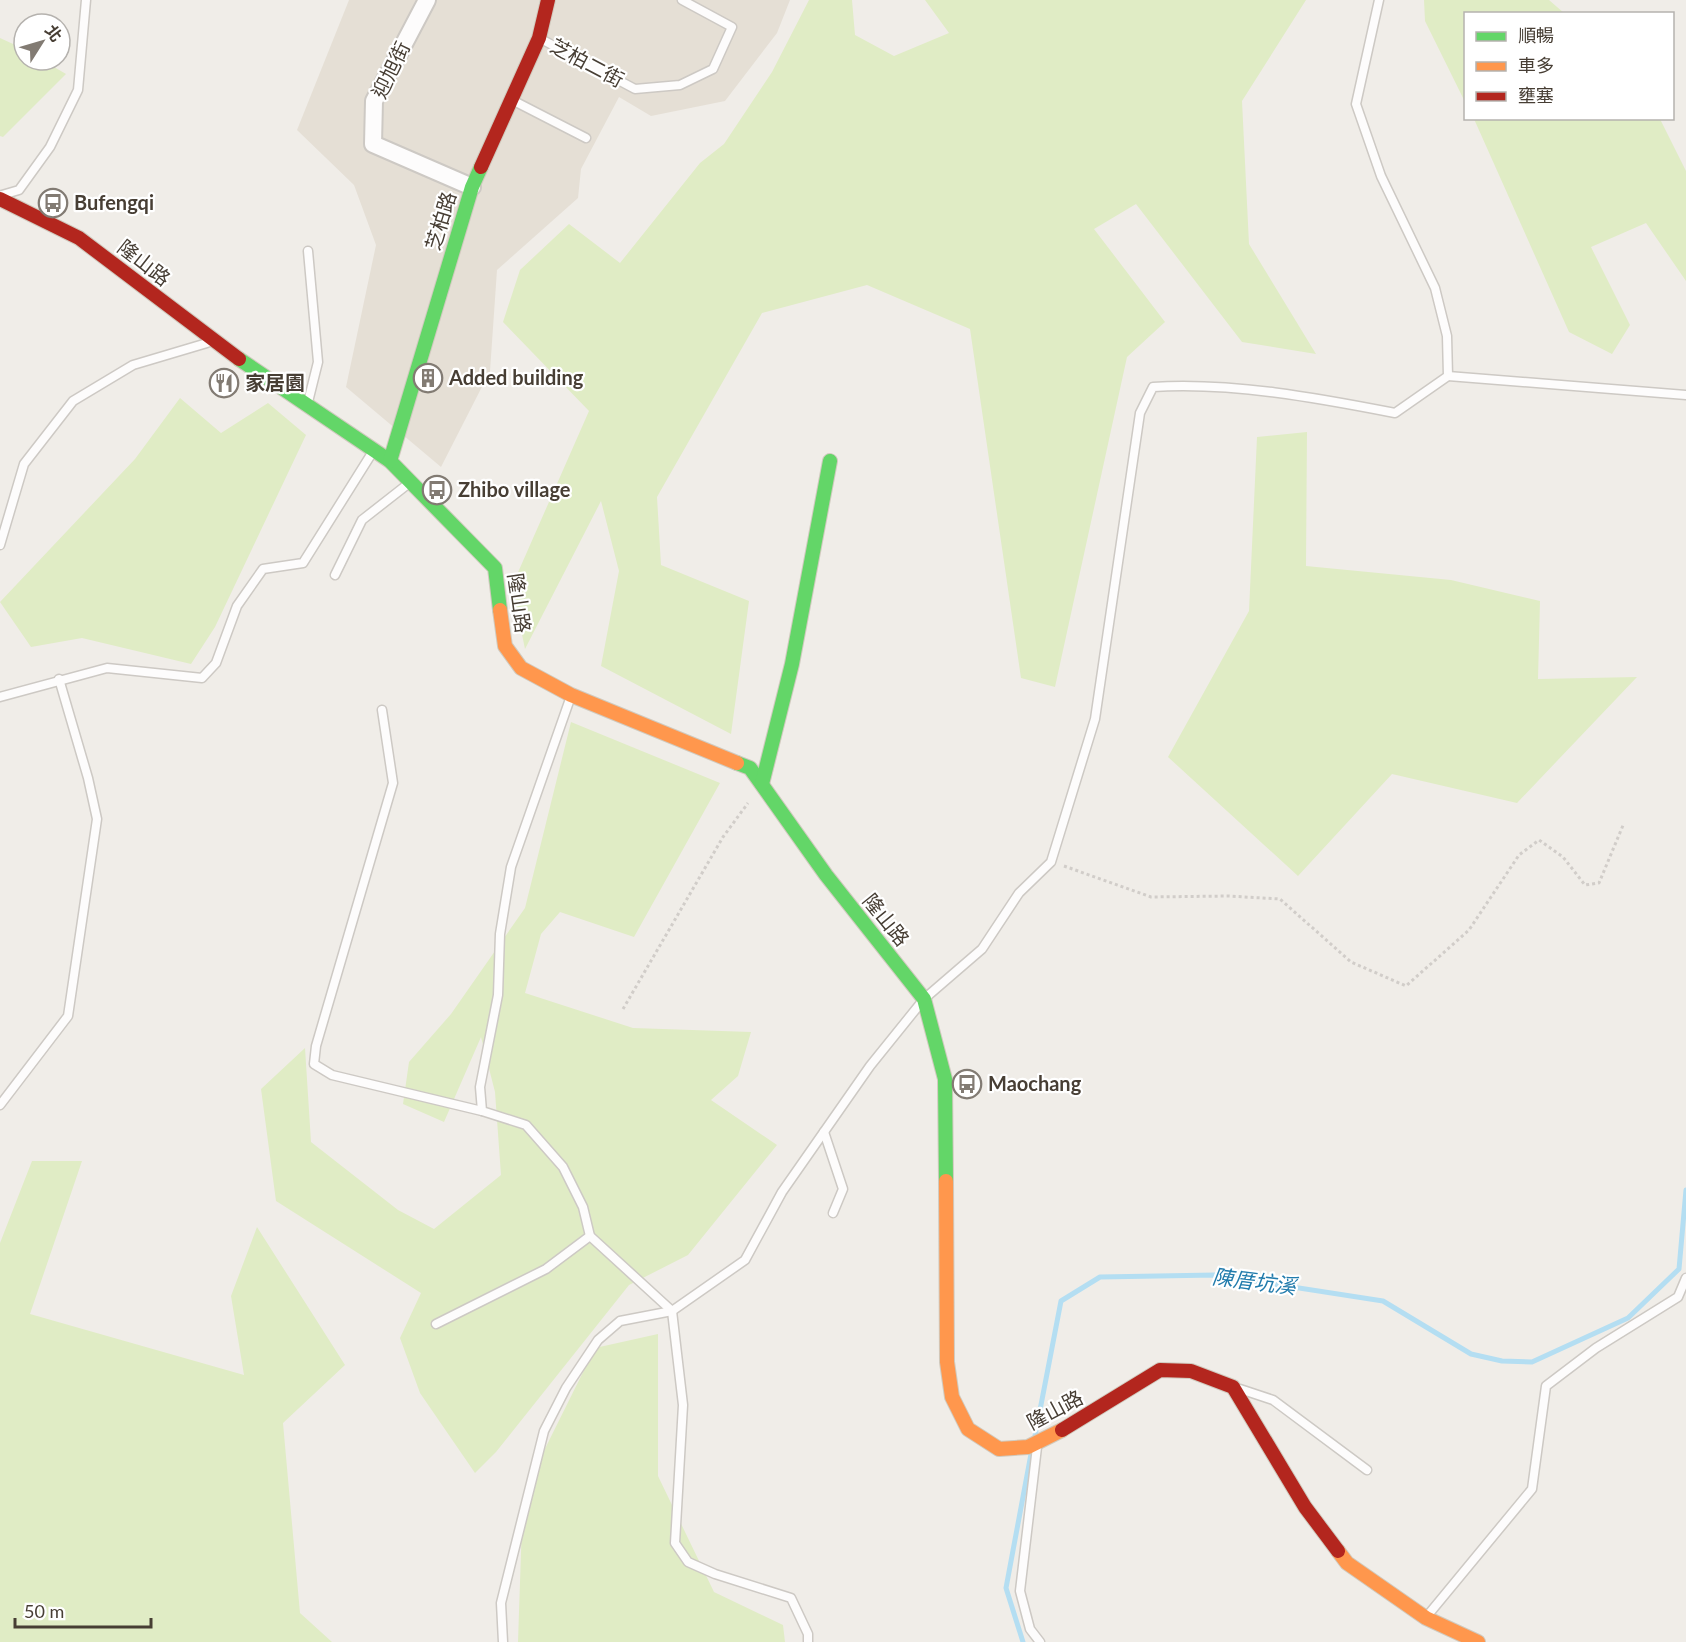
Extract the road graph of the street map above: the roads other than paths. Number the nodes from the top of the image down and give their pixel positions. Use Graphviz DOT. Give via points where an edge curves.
graph roads {
  1 [pos="86,0"];
  2 [pos="427,0"];
  3 [pos="548,0"];
  4 [pos="682,0"];
  5 [pos="1379,0"];
  6 [pos="539,38"];
  7 [pos="511,100"];
  8 [pos="586,138"];
  9 [pos="472,187"];
  10 [pos="0,197"];
  11 [pos="308,251"];
  12 [pos="213,341"];
  13 [pos="1448,376"];
  14 [pos="1686,395"];
  15 [pos="307,405"];
  16 [pos="375,449"];
  17 [pos="390,461"];
  18 [pos="830,461"];
  19 [pos="410,482"];
  20 [pos="0,545"];
  21 [pos="335,575"];
  22 [pos="59,680"];
  23 [pos="571,695"];
  24 [pos="0,697"];
  25 [pos="382,710"];
  26 [pos="762,784"];
  27 [pos="924,999"];
  28 [pos="0,1106"];
  29 [pos="482,1111"];
  30 [pos="824,1132"];
  31 [pos="834,1213"];
  32 [pos="590,1236"];
  33 [pos="1686,1278"];
  34 [pos="672,1311"];
  35 [pos="436,1324"];
  36 [pos="1233,1387"];
  37 [pos="1034,1444"];
  38 [pos="1367,1470"];
  39 [pos="1426,1618"];
  40 [pos="503,1642"];
  41 [pos="808,1642"];
  42 [pos="1040,1642"];
  43 [pos="1478,1642"];
  1 -- 10 [label="lane" via="78,90 50,147 19,190"];
  2 -- 9 [label="street, 迎旭街" via="374,100 373,144"];
  3 -- 6 [label="street, 芝柏路"];
  4 -- 6 [label="lane, 芝柏二街" via="732,27 713,69 680,85 635,89"];
  5 -- 13 [label="lane" via="1356,104 1381,177 1435,288 1448,336"];
  6 -- 7 [label="street, 芝柏路"];
  7 -- 8 [label="lane"];
  7 -- 9 [label="street, 芝柏路"];
  9 -- 17 [label="street, 芝柏路"];
  10 -- 12 [label="street, 隆山路" via="79,238"];
  11 -- 15 [label="lane" via="318,362"];
  12 -- 15 [label="street, 隆山路"];
  12 -- 20 [label="lane" via="133,365 73,401 24,464"];
  13 -- 14 [label="lane"];
  13 -- 27 [label="lane" via="1395,412 1330,400 1187,384 1153,387 1140,413 1095,719 1051,862 1020,893 982,949"];
  15 -- 16 [label="street, 隆山路"];
  16 -- 17 [label="street, 隆山路"];
  16 -- 22 [label="lane" via="303,563 263,569 237,606 216,663 202,678 107,668"];
  17 -- 19 [label="street, 隆山路"];
  18 -- 26 [label="street" via="800,628"];
  19 -- 21 [label="lane" via="362,520"];
  19 -- 23 [label="street, 隆山路" via="495,568 505,646 521,668"];
  22 -- 24 [label="lane"];
  22 -- 28 [label="lane" via="97,819 68,1016"];
  23 -- 26 [label="street, 隆山路" via="750,768"];
  23 -- 29 [label="lane" via="511,867 501,934 498,995 480,1087"];
  25 -- 29 [label="lane" via="393,783 314,1064 332,1075"];
  26 -- 27 [label="street, 隆山路" via="826,875"];
  27 -- 30 [label="lane"];
  27 -- 37 [label="street, 隆山路" via="945,1079 947,1362 952,1397 968,1429 999,1449"];
  29 -- 32 [label="lane" via="526,1125 563,1167 584,1207"];
  30 -- 31 [label="lane" via="843,1189"];
  30 -- 34 [label="lane" via="782,1192 745,1260"];
  32 -- 34 [label="lane"];
  32 -- 35 [label="lane" via="546,1269"];
  33 -- 39 [label="lane" via="1678,1297 1596,1348 1546,1386 1532,1489"];
  34 -- 40 [label="lane" via="620,1321 598,1340 548,1422 501,1603"];
  34 -- 41 [label="lane" via="683,1405 675,1544 688,1562 791,1598"];
  36 -- 37 [label="street, 隆山路" via="1191,1371 1160,1370 1081,1420"];
  36 -- 38 [label="lane" via="1273,1400"];
  36 -- 39 [label="street" via="1305,1507 1347,1563"];
  37 -- 42 [label="lane" via="1020,1591 1030,1629"];
  39 -- 43 [label="street"];
}
